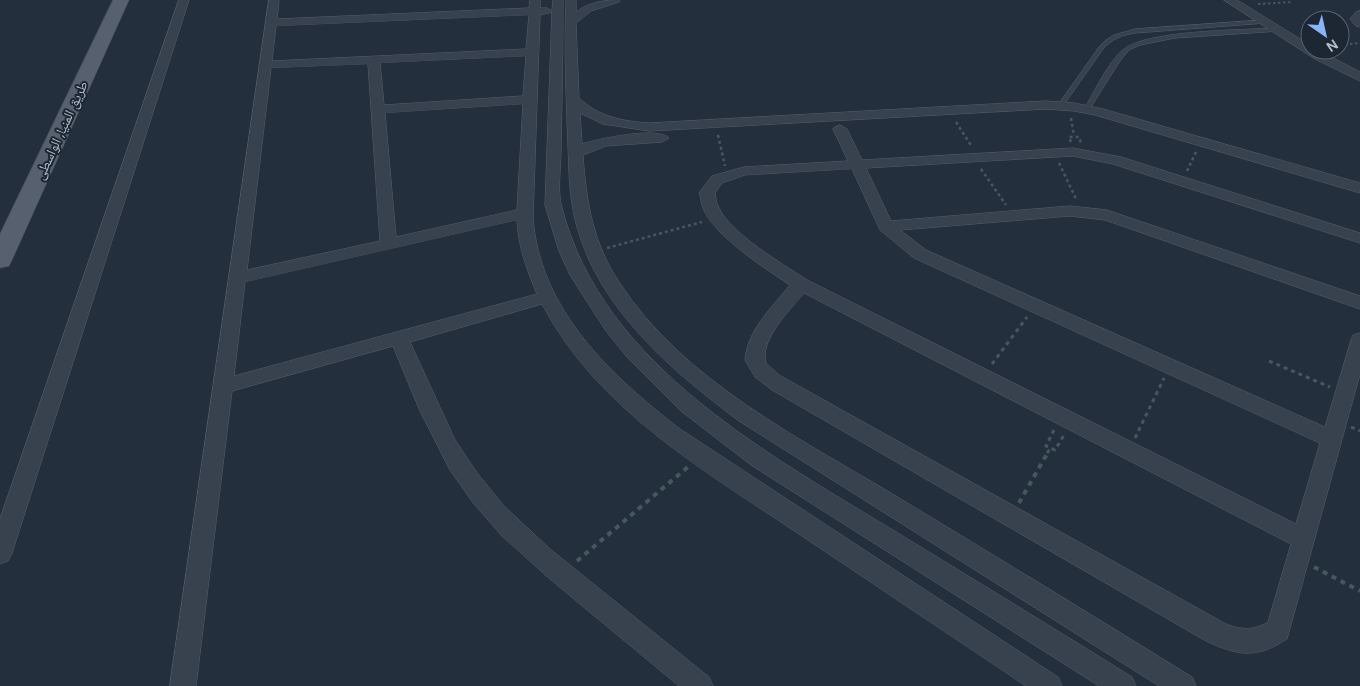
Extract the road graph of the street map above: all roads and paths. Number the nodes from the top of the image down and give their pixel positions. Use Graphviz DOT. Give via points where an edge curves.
graph roads {
  1 [pos="121,0"];
  2 [pos="184,0"];
  3 [pos="274,0"];
  4 [pos="451,0"];
  5 [pos="615,0"];
  6 [pos="1230,0"];
  7 [pos="1248,2"];
  8 [pos="1293,2"];
  9 [pos="534,6"];
  10 [pos="564,8"];
  11 [pos="1360,14"];
  12 [pos="447,15"];
  13 [pos="1264,22"];
  14 [pos="271,23"];
  15 [pos="1360,24"];
  16 [pos="1278,30"];
  17 [pos="1300,34"];
  18 [pos="532,52"];
  19 [pos="374,60"];
  20 [pos="1340,60"];
  21 [pos="266,65"];
  22 [pos="1358,73"];
  23 [pos="530,100"];
  24 [pos="572,100"];
  25 [pos="1061,105"];
  26 [pos="378,109"];
  27 [pos="1087,109"];
  28 [pos="1071,117"];
  29 [pos="956,122"];
  30 [pos="840,128"];
  31 [pos="718,135"];
  32 [pos="1074,136"];
  33 [pos="1053,152"];
  34 [pos="1196,152"];
  35 [pos="576,153"];
  36 [pos="976,158"];
  37 [pos="857,166"];
  38 [pos="728,174"];
  39 [pos="1182,181"];
  40 [pos="1360,188"];
  41 [pos="1360,201"];
  42 [pos="1082,211"];
  43 [pos="526,213"];
  44 [pos="1013,216"];
  45 [pos="718,218"];
  46 [pos="886,226"];
  47 [pos="1360,238"];
  48 [pos="388,244"];
  49 [pos="595,252"];
  50 [pos="0,260"];
  51 [pos="238,278"];
  52 [pos="801,284"];
  53 [pos="547,297"];
  54 [pos="1360,303"];
  55 [pos="1034,306"];
  56 [pos="400,338"];
  57 [pos="1360,340"];
  58 [pos="1269,361"];
  59 [pos="1169,366"];
  60 [pos="983,377"];
  61 [pos="224,386"];
  62 [pos="1345,393"];
  63 [pos="1066,419"];
  64 [pos="1332,439"];
  65 [pos="1050,449"];
  66 [pos="1129,451"];
  67 [pos="701,456"];
  68 [pos="1012,517"];
  69 [pos="1300,549"];
  70 [pos="0,553"];
  71 [pos="561,574"];
  72 [pos="1360,591"];
  73 [pos="183,686"];
  74 [pos="700,686"];
  75 [pos="1049,686"];
  76 [pos="1123,686"];
  77 [pos="1183,686"];
  1 -- 50 [label="main road, طريق المنيا, الواسطى"];
  2 -- 70 [label="street"];
  3 -- 14 [label="street"];
  4 -- 12 [label="street"];
  5 -- 10 [label="street" via="587,9"];
  6 -- 13 [label="street"];
  7 -- 8 [label="path"];
  7 -- 17 [label="street"];
  9 -- 10 [label="street"];
  9 -- 12 [label="street"];
  9 -- 18 [label="street"];
  10 -- 24 [label="street"];
  10 -- 76 [label="street" via="553,205 567,251 612,326 688,405 759,459"];
  11 -- 15 [label="street" via="1356,19"];
  12 -- 14 [label="street"];
  13 -- 16 [label="street"];
  13 -- 25 [label="lane" via="1134,31 1119,35 1101,48"];
  14 -- 21 [label="street"];
  16 -- 22 [label="street"];
  16 -- 27 [label="lane" via="1171,37 1137,43 1126,49"];
  18 -- 19 [label="street"];
  18 -- 23 [label="street"];
  19 -- 21 [label="street"];
  19 -- 26 [label="street"];
  20 -- 22 [label="street"];
  21 -- 51 [label="street"];
  23 -- 26 [label="street"];
  23 -- 43 [label="street"];
  24 -- 25 [label="street" via="601,119 649,127"];
  24 -- 35 [label="street"];
  25 -- 27 [label="street"];
  26 -- 48 [label="street"];
  27 -- 40 [label="street"];
  28 -- 29 [label="street"];
  28 -- 32 [label="path"];
  28 -- 34 [label="street"];
  29 -- 30 [label="street"];
  29 -- 36 [label="path"];
  30 -- 31 [label="street"];
  30 -- 37 [label="street"];
  31 -- 35 [label="street" via="610,141"];
  31 -- 38 [label="path"];
  33 -- 36 [label="street"];
  33 -- 39 [label="street" via="1100,156"];
  33 -- 42 [label="path"];
  34 -- 39 [label="path"];
  34 -- 41 [label="street"];
  35 -- 49 [label="street" via="580,203"];
  36 -- 37 [label="street"];
  36 -- 44 [label="path"];
  37 -- 38 [label="street"];
  37 -- 46 [label="street"];
  38 -- 45 [label="street" via="715,180 708,188 709,208"];
  39 -- 47 [label="street"];
  42 -- 44 [label="street"];
  42 -- 54 [label="street" via="1107,215"];
  43 -- 48 [label="street"];
  43 -- 53 [label="street" via="534,266"];
  44 -- 46 [label="street"];
  45 -- 49 [label="path"];
  45 -- 52 [label="street" via="765,260"];
  46 -- 55 [label="street" via="920,254"];
  48 -- 51 [label="street"];
  49 -- 77 [label="street" via="638,320 659,344 746,415"];
  51 -- 61 [label="street"];
  52 -- 60 [label="street"];
  52 -- 68 [label="street" via="756,346 756,361 764,375"];
  53 -- 56 [label="street"];
  53 -- 67 [label="street" via="589,361 619,393 656,425"];
  55 -- 59 [label="street"];
  55 -- 60 [label="path"];
  56 -- 61 [label="street"];
  56 -- 71 [label="street" via="446,445 469,480 498,516"];
  57 -- 62 [label="street"];
  58 -- 62 [label="path"];
  59 -- 64 [label="street"];
  59 -- 66 [label="path"];
  60 -- 63 [label="street"];
  61 -- 73 [label="street"];
  62 -- 64 [label="street"];
  63 -- 65 [label="path" via="1046,446"];
  63 -- 65 [label="path" via="1056,450"];
  63 -- 66 [label="street"];
  64 -- 69 [label="street"];
  65 -- 68 [label="path"];
  66 -- 69 [label="street"];
  67 -- 71 [label="path"];
  67 -- 75 [label="street"];
  68 -- 69 [label="street" via="1206,627 1227,638 1248,642 1266,639 1278,630"];
  69 -- 72 [label="path"];
  71 -- 74 [label="street"];
}
